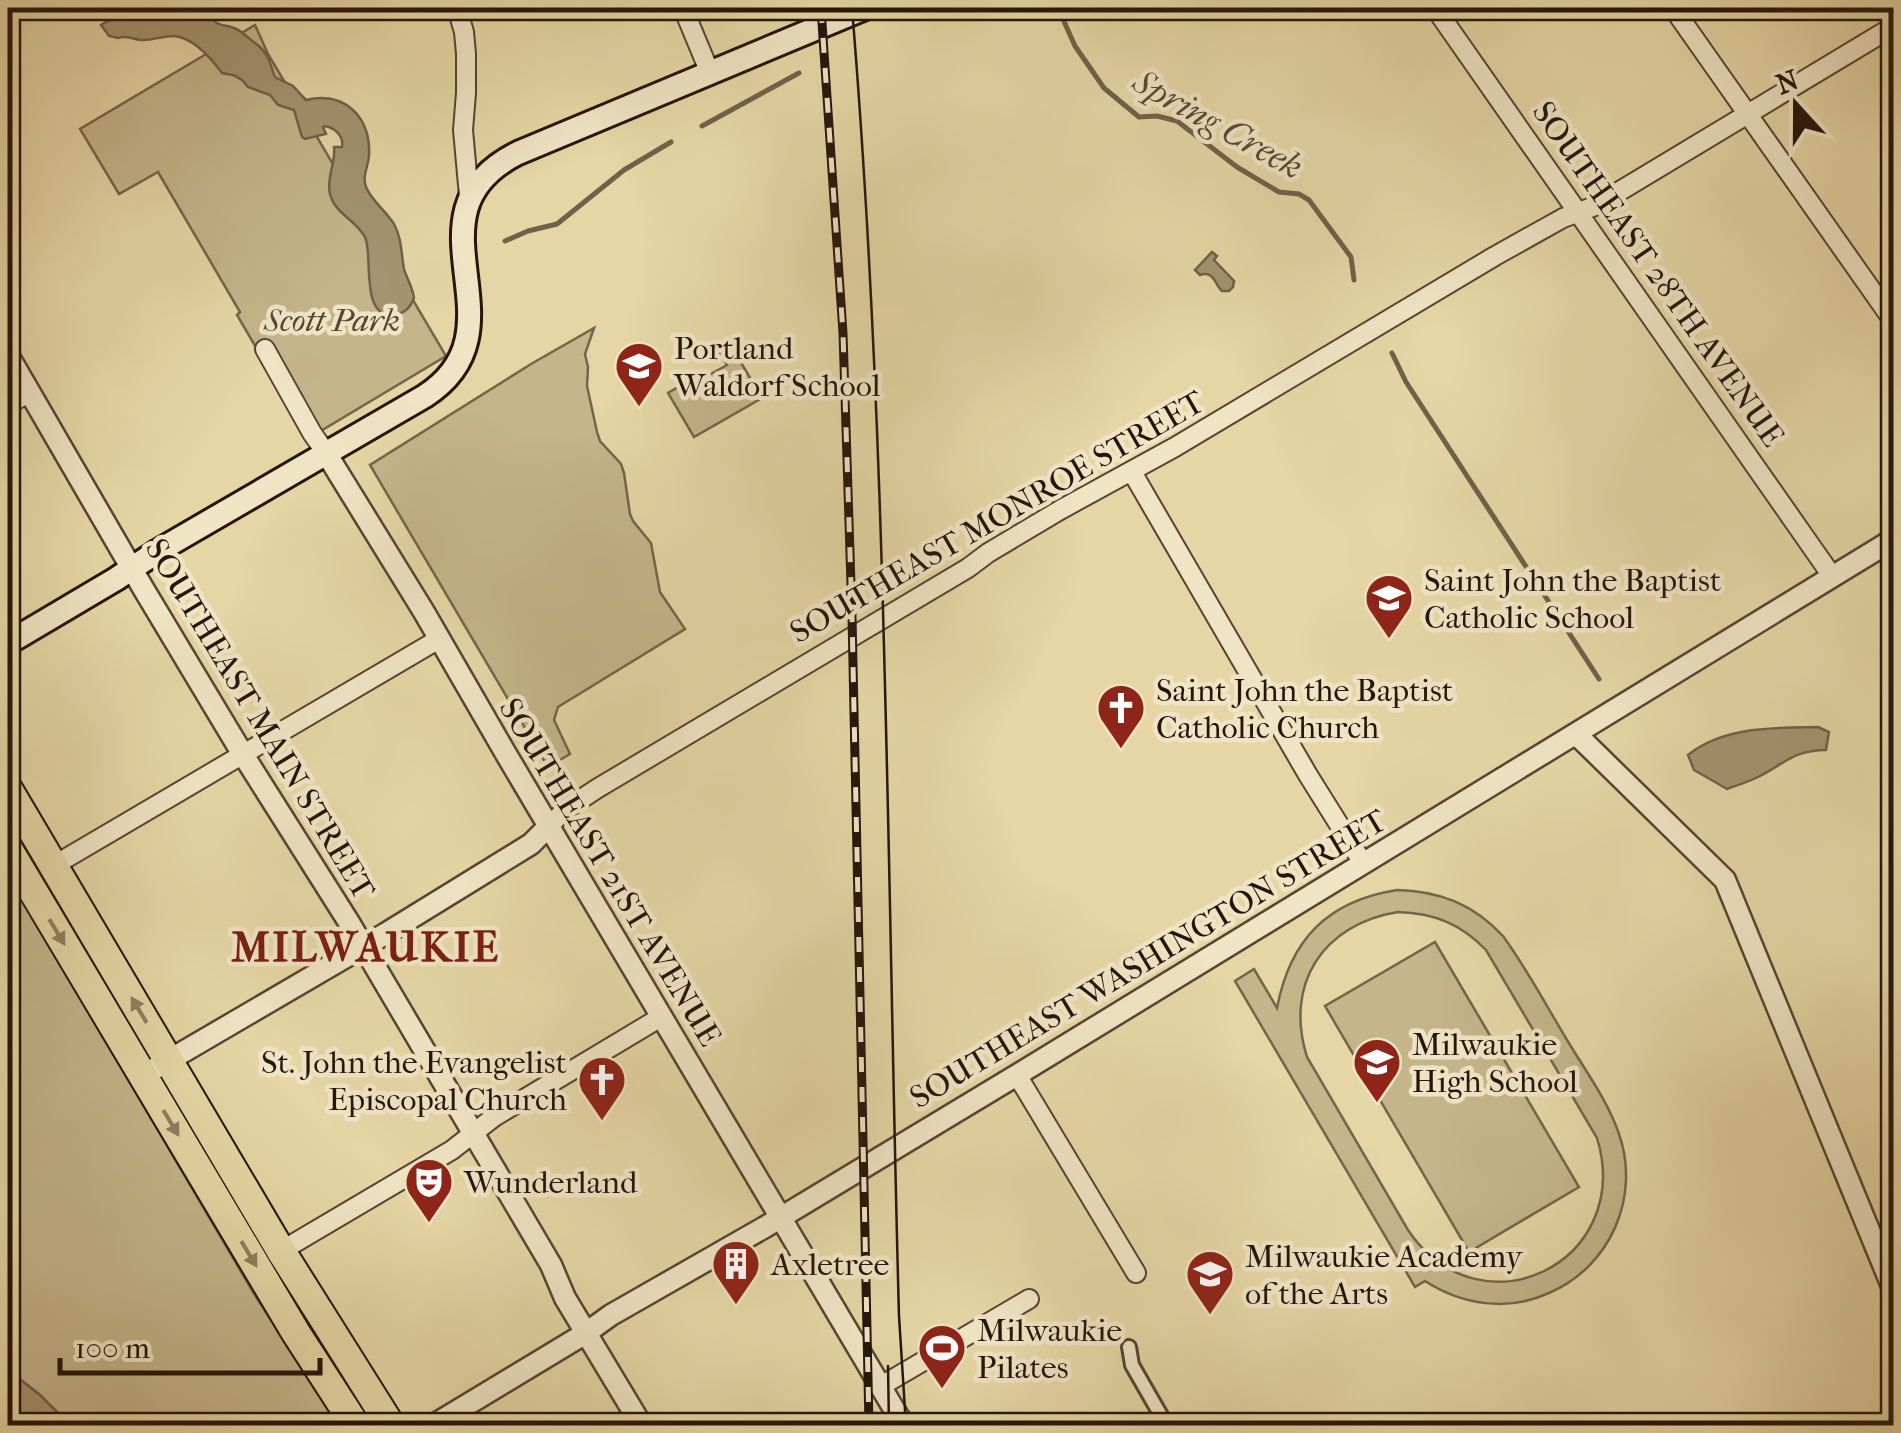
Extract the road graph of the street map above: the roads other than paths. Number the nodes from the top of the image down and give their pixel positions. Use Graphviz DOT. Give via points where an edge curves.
graph roads {
  1 [pos="457,8"];
  2 [pos="683,8"];
  3 [pos="864,8"];
  4 [pos="1435,8"];
  5 [pos="1673,8"];
  6 [pos="1894,26"];
  7 [pos="710,72"];
  8 [pos="1747,114"];
  9 [pos="469,196"];
  10 [pos="1578,212"];
  11 [pos="1894,322"];
  12 [pos="265,349"];
  13 [pos="8,355"];
  14 [pos="29,392"];
  15 [pos="8,405"];
  16 [pos="326,452"];
  17 [pos="1132,472"];
  18 [pos="1894,538"];
  19 [pos="132,568"];
  20 [pos="1832,576"];
  21 [pos="440,640"];
  22 [pos="8,643"];
  23 [pos="1576,734"];
  24 [pos="242,753"];
  25 [pos="8,789"];
  26 [pos="549,826"];
  27 [pos="8,848"];
  28 [pos="1363,863"];
  29 [pos="53,866"];
  30 [pos="363,947"];
  31 [pos="661,1017"];
  32 [pos="169,1061"];
  33 [pos="1017,1075"];
  34 [pos="142,1076"];
  35 [pos="472,1133"];
  36 [pos="781,1217"];
  37 [pos="281,1251"];
  38 [pos="1136,1273"];
  39 [pos="1894,1291"];
  40 [pos="1029,1300"];
  41 [pos="586,1333"];
  42 [pos="1129,1347"];
  43 [pos="881,1386"];
  44 [pos="356,1426"];
  45 [pos="391,1426"];
  46 [pos="432,1426"];
  47 [pos="642,1426"];
  48 [pos="904,1426"];
  49 [pos="1168,1426"];
  1 -- 9 [label="street" via="466,54 462,130"];
  2 -- 7 [label="street"];
  3 -- 7 [label="main road"];
  4 -- 10 [label="street, SOUTHEAST 28TH AVENUE"];
  5 -- 8 [label="street"];
  6 -- 8 [label="street, SOUTHEAST MONROE STREET"];
  7 -- 9 [label="main road" via="518,152 494,166"];
  8 -- 10 [label="street, SOUTHEAST MONROE STREET"];
  8 -- 11 [label="street"];
  9 -- 16 [label="main road" via="462,233 470,318 455,368 432,391"];
  10 -- 17 [label="street, SOUTHEAST MONROE STREET"];
  10 -- 20 [label="street, SOUTHEAST 28TH AVENUE"];
  12 -- 16 [label="street, SOUTHEAST 21ST AVENUE"];
  13 -- 14 [label="street, SOUTHEAST MAIN STREET"];
  14 -- 15 [label="street"];
  14 -- 19 [label="street, SOUTHEAST MAIN STREET"];
  16 -- 19 [label="main road"];
  16 -- 21 [label="street, SOUTHEAST 21ST AVENUE"];
  17 -- 26 [label="street, SOUTHEAST MONROE STREET" via="598,788"];
  17 -- 28 [label="street"];
  18 -- 20 [label="street, SOUTHEAST WASHINGTON STREET"];
  19 -- 22 [label="main road"];
  19 -- 24 [label="street, SOUTHEAST MAIN STREET"];
  20 -- 23 [label="street, SOUTHEAST WASHINGTON STREET"];
  21 -- 24 [label="street"];
  21 -- 26 [label="street, SOUTHEAST 21ST AVENUE"];
  23 -- 28 [label="street, SOUTHEAST WASHINGTON STREET"];
  23 -- 39 [label="street" via="1725,880"];
  24 -- 29 [label="street"];
  24 -- 30 [label="street, SOUTHEAST MAIN STREET"];
  25 -- 29 [label="main road"];
  26 -- 30 [label="street, SOUTHEAST MONROE STREET" via="531,844"];
  26 -- 31 [label="street, SOUTHEAST 21ST AVENUE"];
  27 -- 34 [label="main road, one-way"];
  28 -- 33 [label="street, SOUTHEAST WASHINGTON STREET"];
  32 -- 29 [label="main road, one-way"];
  30 -- 32 [label="street, SOUTHEAST MONROE STREET"];
  30 -- 35 [label="street, SOUTHEAST MAIN STREET"];
  31 -- 35 [label="street"];
  31 -- 36 [label="street, SOUTHEAST 21ST AVENUE"];
  32 -- 34 [label="street, SOUTHEAST MONROE STREET"];
  32 -- 37 [label="main road"];
  33 -- 36 [label="street, SOUTHEAST WASHINGTON STREET"];
  33 -- 38 [label="street"];
  34 -- 44 [label="main road, one-way"];
  35 -- 37 [label="street"];
  35 -- 41 [label="street, SOUTHEAST MAIN STREET"];
  36 -- 41 [label="street, SOUTHEAST WASHINGTON STREET"];
  36 -- 43 [label="street, SOUTHEAST 21ST AVENUE"];
  37 -- 45 [label="main road"];
  40 -- 43 [label="street"];
  41 -- 46 [label="street, SOUTHEAST WASHINGTON STREET"];
  41 -- 47 [label="street, SOUTHEAST MAIN STREET"];
  42 -- 49 [label="street" via="1132,1365"];
  43 -- 48 [label="street, SOUTHEAST 21ST AVENUE"];
}
